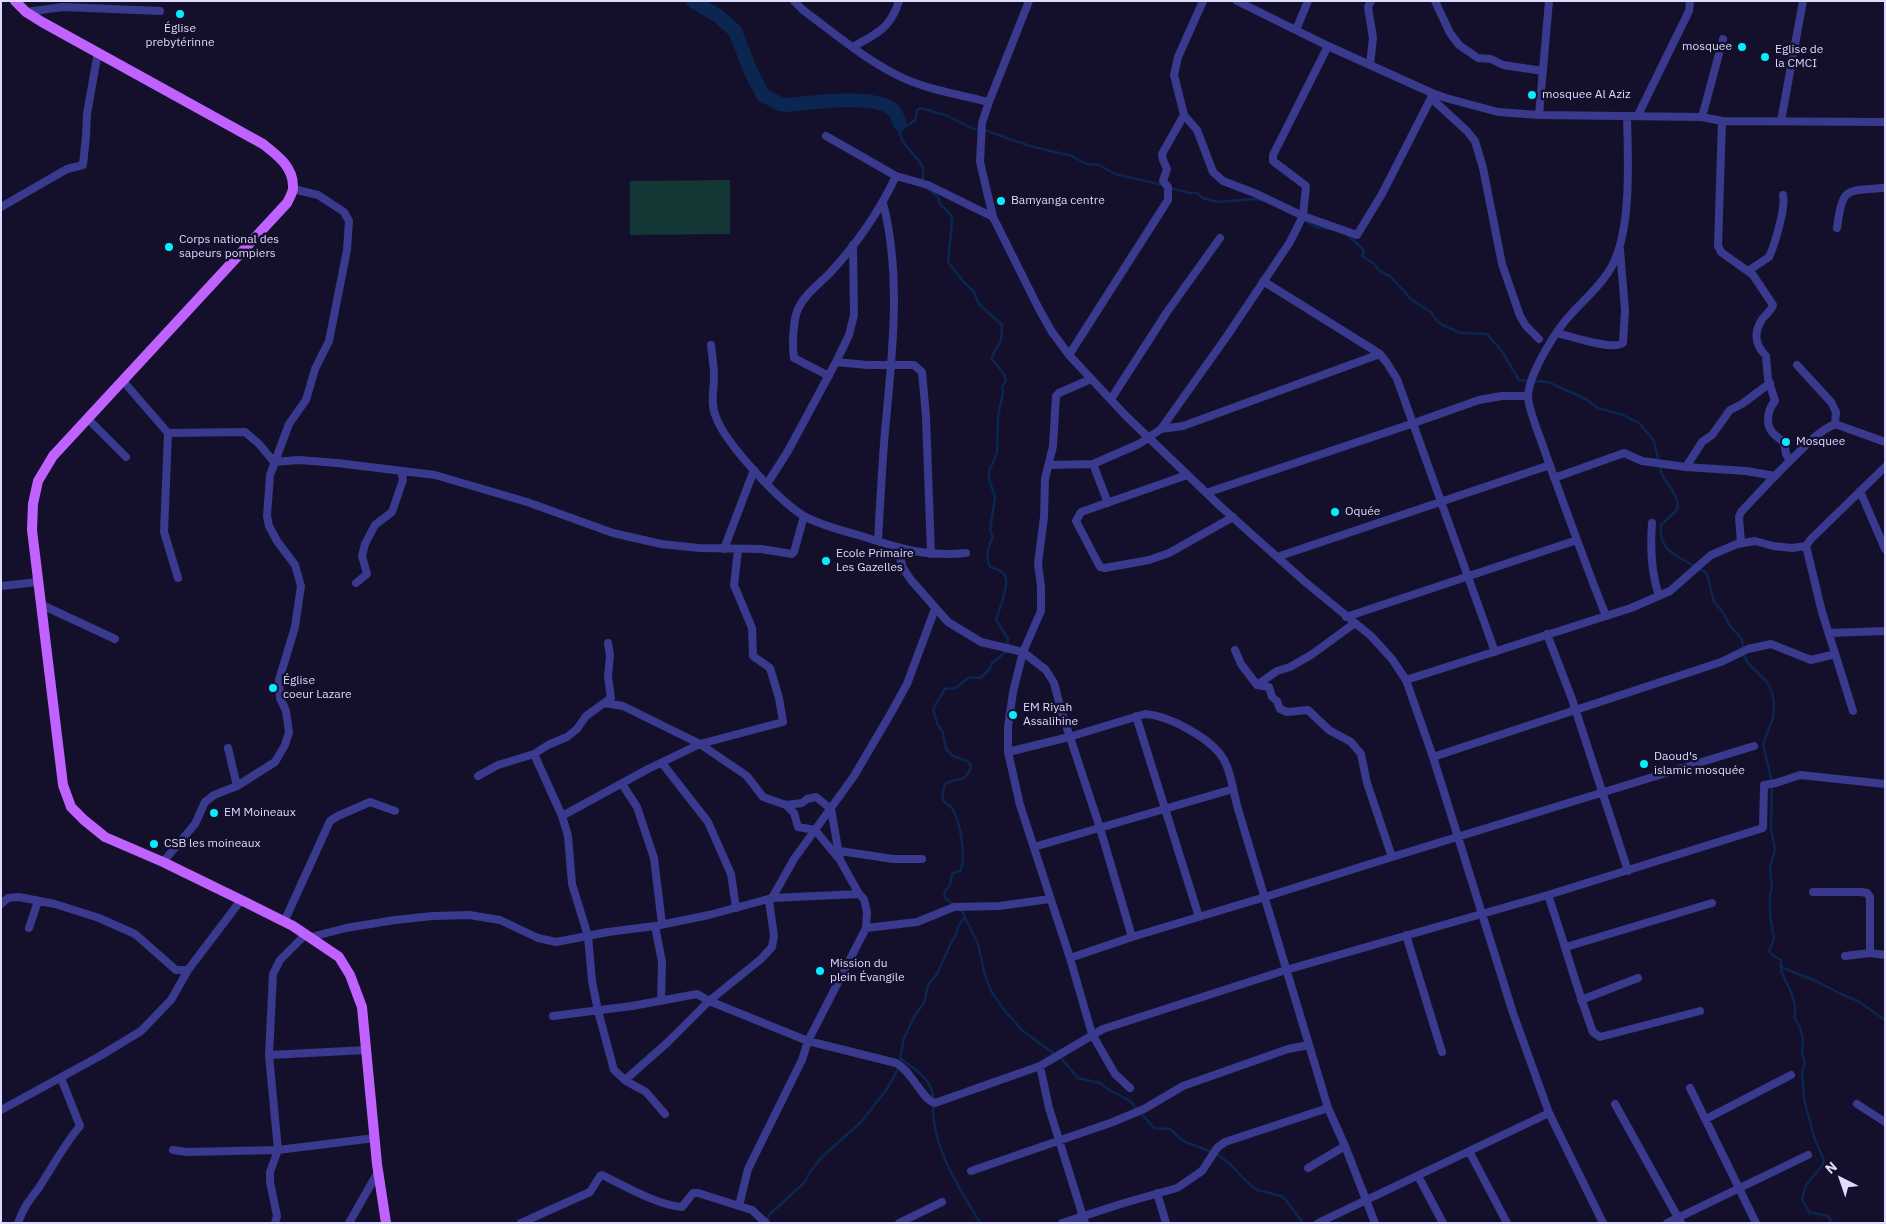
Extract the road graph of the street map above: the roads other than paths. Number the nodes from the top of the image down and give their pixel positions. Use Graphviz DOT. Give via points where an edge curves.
graph roads {
  1 [pos="15,1"];
  2 [pos="794,1"];
  3 [pos="899,1"];
  4 [pos="1029,1"];
  5 [pos="1203,1"];
  6 [pos="1237,1"];
  7 [pos="1308,1"];
  8 [pos="1371,1"];
  9 [pos="1435,1"];
  10 [pos="1549,1"];
  11 [pos="1690,1"];
  12 [pos="1803,1"];
  13 [pos="98,4"];
  14 [pos="160,11"];
  15 [pos="26,12"];
  16 [pos="1296,30"];
  17 [pos="1723,39"];
  18 [pos="1328,46"];
  19 [pos="853,47"];
  20 [pos="98,52"];
  21 [pos="1370,65"];
  22 [pos="1542,71"];
  23 [pos="1432,95"];
  24 [pos="989,102"];
  25 [pos="1184,115"];
  26 [pos="1539,115"];
  27 [pos="1638,115"];
  28 [pos="1627,116"];
  29 [pos="1702,118"];
  30 [pos="1722,120"];
  31 [pos="1781,121"];
  32 [pos="1885,122"];
  33 [pos="826,136"];
  34 [pos="896,176"];
  35 [pos="294,188"];
  36 [pos="1885,188"];
  37 [pos="1783,195"];
  38 [pos="883,203"];
  39 [pos="1,207"];
  40 [pos="993,217"];
  41 [pos="1302,219"];
  42 [pos="1837,228"];
  43 [pos="1220,238"];
  44 [pos="853,245"];
  45 [pos="1620,245"];
  46 [pos="1748,271"];
  47 [pos="1263,281"];
  48 [pos="1557,333"];
  49 [pos="1540,340"];
  50 [pos="1552,341"];
  51 [pos="711,345"];
  52 [pos="1380,354"];
  53 [pos="1069,355"];
  54 [pos="1542,358"];
  55 [pos="836,362"];
  56 [pos="891,364"];
  57 [pos="1797,365"];
  58 [pos="829,376"];
  59 [pos="1091,378"];
  60 [pos="123,381"];
  61 [pos="1770,383"];
  62 [pos="1528,393"];
  63 [pos="1111,399"];
  64 [pos="87,418"];
  65 [pos="1414,424"];
  66 [pos="1835,424"];
  67 [pos="1161,429"];
  68 [pos="168,433"];
  69 [pos="1148,438"];
  70 [pos="1885,442"];
  71 [pos="126,457"];
  72 [pos="1790,461"];
  73 [pos="274,462"];
  74 [pos="1093,464"];
  75 [pos="1049,465"];
  76 [pos="1550,465"];
  77 [pos="1686,466"];
  78 [pos="1885,467"];
  79 [pos="401,470"];
  80 [pos="754,470"];
  81 [pos="1187,475"];
  82 [pos="1774,476"];
  83 [pos="1554,478"];
  84 [pos="767,484"];
  85 [pos="1860,491"];
  86 [pos="1206,493"];
  87 [pos="1441,500"];
  88 [pos="1108,503"];
  89 [pos="804,516"];
  90 [pos="1233,517"];
  91 [pos="1652,523"];
  92 [pos="1577,540"];
  93 [pos="878,541"];
  94 [pos="1741,543"];
  95 [pos="1806,546"];
  96 [pos="897,548"];
  97 [pos="724,549"];
  98 [pos="1885,549"];
  99 [pos="738,550"];
  100 [pos="966,552"];
  101 [pos="931,554"];
  102 [pos="1277,557"];
  103 [pos="178,578"];
  104 [pos="1468,578"];
  105 [pos="38,582"];
  106 [pos="356,583"];
  107 [pos="1,586"];
  108 [pos="1659,596"];
  109 [pos="42,605"];
  110 [pos="935,609"];
  111 [pos="1606,616"];
  112 [pos="1346,617"];
  113 [pos="1355,623"];
  114 [pos="1883,630"];
  115 [pos="1829,633"];
  116 [pos="1548,634"];
  117 [pos="115,639"];
  118 [pos="608,643"];
  119 [pos="1235,650"];
  120 [pos="1023,652"];
  121 [pos="1495,652"];
  122 [pos="1835,654"];
  123 [pos="1406,680"];
  124 [pos="1257,685"];
  125 [pos="604,703"];
  126 [pos="1853,710"];
  127 [pos="1576,711"];
  128 [pos="1136,716"];
  129 [pos="1069,737"];
  130 [pos="700,744"];
  131 [pos="1754,746"];
  132 [pos="228,748"];
  133 [pos="1008,752"];
  134 [pos="534,754"];
  135 [pos="1433,757"];
  136 [pos="662,763"];
  137 [pos="478,776"];
  138 [pos="622,784"];
  139 [pos="1885,784"];
  140 [pos="237,786"];
  141 [pos="1233,789"];
  142 [pos="1601,793"];
  143 [pos="786,805"];
  144 [pos="831,809"];
  145 [pos="1165,809"];
  146 [pos="395,811"];
  147 [pos="562,816"];
  148 [pos="1100,828"];
  149 [pos="815,830"];
  150 [pos="1458,837"];
  151 [pos="1034,847"];
  152 [pos="840,855"];
  153 [pos="1392,857"];
  154 [pos="922,859"];
  155 [pos="163,862"];
  156 [pos="1628,871"];
  157 [pos="1813,892"];
  158 [pos="859,894"];
  159 [pos="1548,895"];
  160 [pos="1265,898"];
  161 [pos="770,899"];
  162 [pos="1050,899"];
  163 [pos="241,900"];
  164 [pos="38,901"];
  165 [pos="1712,903"];
  166 [pos="1,904"];
  167 [pos="736,908"];
  168 [pos="1482,913"];
  169 [pos="1200,917"];
  170 [pos="284,922"];
  171 [pos="659,925"];
  172 [pos="29,928"];
  173 [pos="866,928"];
  174 [pos="308,935"];
  175 [pos="1406,935"];
  176 [pos="588,936"];
  177 [pos="1132,937"];
  178 [pos="1566,947"];
  179 [pos="1870,953"];
  180 [pos="1885,955"];
  181 [pos="1845,956"];
  182 [pos="1070,958"];
  183 [pos="188,970"];
  184 [pos="1286,970"];
  185 [pos="1638,978"];
  186 [pos="1581,1000"];
  187 [pos="661,1001"];
  188 [pos="709,1001"];
  189 [pos="598,1011"];
  190 [pos="1700,1011"];
  191 [pos="553,1016"];
  192 [pos="1092,1034"];
  193 [pos="808,1041"];
  194 [pos="1309,1045"];
  195 [pos="367,1050"];
  196 [pos="1442,1052"];
  197 [pos="269,1055"];
  198 [pos="1040,1066"];
  199 [pos="1791,1075"];
  200 [pos="61,1078"];
  201 [pos="625,1080"];
  202 [pos="1130,1088"];
  203 [pos="1690,1088"];
  204 [pos="1615,1104"];
  205 [pos="1857,1104"];
  206 [pos="2,1108"];
  207 [pos="1328,1108"];
  208 [pos="1549,1112"];
  209 [pos="665,1114"];
  210 [pos="1706,1119"];
  211 [pos="1885,1122"];
  212 [pos="375,1138"];
  213 [pos="1059,1140"];
  214 [pos="1345,1146"];
  215 [pos="172,1150"];
  216 [pos="278,1150"];
  217 [pos="1469,1150"];
  218 [pos="1808,1155"];
  219 [pos="1308,1168"];
  220 [pos="971,1171"];
  221 [pos="378,1172"];
  222 [pos="1418,1176"];
  223 [pos="1738,1187"];
  224 [pos="1157,1193"];
  225 [pos="1367,1200"];
  226 [pos="942,1202"];
  227 [pos="739,1206"];
  228 [pos="1084,1219"];
  229 [pos="1679,1220"];
  230 [pos="276,1222"];
  231 [pos="765,1222"];
  232 [pos="903,1222"];
  233 [pos="18,1223"];
  234 [pos="348,1223"];
  235 [pos="386,1223"];
  236 [pos="522,1223"];
  237 [pos="1062,1223"];
  238 [pos="1166,1223"];
  239 [pos="1318,1223"];
  240 [pos="1375,1223"];
  241 [pos="1443,1223"];
  242 [pos="1507,1223"];
  243 [pos="1603,1223"];
  244 [pos="1667,1223"];
  245 [pos="1756,1223"];
  1 -- 15 [label="main road"];
  2 -- 19 [label="street"];
  3 -- 19 [label="street" via="885,28"];
  4 -- 24 [label="street"];
  5 -- 25 [label="street" via="1178,57 1174,76"];
  6 -- 16 [label="street"];
  7 -- 16 [label="street"];
  8 -- 21 [label="street" via="1368,7 1372,38"];
  9 -- 22 [label="street" via="1459,45 1478,58"];
  10 -- 22 [label="street"];
  11 -- 27 [label="street" via="1689,11"];
  12 -- 31 [label="street"];
  13 -- 14 [label="street"];
  13 -- 15 [label="street"];
  15 -- 20 [label="main road"];
  16 -- 18 [label="street"];
  17 -- 29 [label="street"];
  18 -- 21 [label="street"];
  18 -- 41 [label="street" via="1273,155 1273,161 1306,186"];
  19 -- 24 [label="street" via="904,79"];
  20 -- 35 [label="main road" via="263,144 288,167"];
  20 -- 39 [label="street" via="87,114 83,165 67,169"];
  21 -- 23 [label="street"];
  22 -- 26 [label="street"];
  23 -- 26 [label="street" via="1498,112"];
  23 -- 41 [label="street" via="1382,194 1357,235"];
  23 -- 49 [label="street" via="1475,141 1502,264 1520,316"];
  24 -- 40 [label="street" via="982,123 980,162"];
  25 -- 41 [label="street" via="1197,130 1213,172 1223,181 1265,198"];
  25 -- 53 [label="street" via="1162,154 1167,170 1163,181 1168,187 1168,200"];
  26 -- 28 [label="street"];
  27 -- 28 [label="street"];
  27 -- 29 [label="street"];
  28 -- 45 [label="street" via="1627,206"];
  29 -- 30 [label="street"];
  30 -- 31 [label="street"];
  30 -- 46 [label="street" via="1718,246 1721,252"];
  31 -- 32 [label="street"];
  33 -- 34 [label="street"];
  34 -- 38 [label="street"];
  34 -- 40 [label="street" via="928,185"];
  35 -- 60 [label="main road" via="287,203"];
  35 -- 73 [label="street" via="318,195 344,212 349,221 347,250 329,341 315,369 306,400 289,424"];
  36 -- 42 [label="street" via="1850,192 1843,197"];
  37 -- 46 [label="street" via="1781,219 1769,257"];
  38 -- 44 [label="street"];
  38 -- 56 [label="street" via="894,272"];
  40 -- 53 [label="street" via="1039,309"];
  41 -- 47 [label="street"];
  43 -- 63 [label="street"];
  44 -- 55 [label="street" via="854,315 849,336"];
  44 -- 58 [label="street" via="804,299 795,318 794,358"];
  45 -- 48 [label="street" via="1605,278"];
  45 -- 48 [label="street" via="1625,310 1623,343 1610,345"];
  46 -- 61 [label="street" via="1773,305 1761,320 1757,342 1766,356"];
  47 -- 52 [label="street"];
  47 -- 67 [label="street"];
  48 -- 50 [label="street"];
  49 -- 50 [label="street"];
  49 -- 54 [label="street"];
  50 -- 54 [label="street"];
  51 -- 80 [label="street" via="715,415 722,431"];
  52 -- 65 [label="street" via="1397,379"];
  52 -- 67 [label="street" via="1183,426"];
  53 -- 59 [label="street"];
  54 -- 62 [label="street"];
  55 -- 56 [label="street"];
  55 -- 58 [label="street"];
  56 -- 93 [label="street"];
  56 -- 101 [label="street" via="914,364 922,372"];
  57 -- 66 [label="street" via="1830,402 1836,412"];
  58 -- 84 [label="street"];
  59 -- 63 [label="street"];
  59 -- 75 [label="street" via="1056,396"];
  60 -- 64 [label="main road"];
  60 -- 68 [label="street"];
  61 -- 72 [label="street" via="1774,401 1769,407 1770,430 1784,442"];
  61 -- 77 [label="street" via="1730,410 1712,435 1692,454"];
  62 -- 65 [label="street" via="1479,400"];
  62 -- 76 [label="street"];
  63 -- 69 [label="street"];
  64 -- 71 [label="street"];
  64 -- 105 [label="main road" via="53,456 38,480 32,504"];
  65 -- 86 [label="street"];
  65 -- 87 [label="street"];
  66 -- 70 [label="street"];
  66 -- 72 [label="street"];
  67 -- 69 [label="street"];
  68 -- 73 [label="street" via="245,432"];
  68 -- 103 [label="street" via="164,532"];
  69 -- 74 [label="street"];
  69 -- 81 [label="street"];
  72 -- 82 [label="street"];
  73 -- 79 [label="street" via="299,460"];
  73 -- 140 [label="street" via="270,475 269,526 295,565 301,586 295,628 279,680 289,732 275,762"];
  74 -- 75 [label="street"];
  74 -- 88 [label="street"];
  75 -- 120 [label="street" via="1038,564 1041,611"];
  76 -- 83 [label="street"];
  76 -- 87 [label="street"];
  77 -- 82 [label="street"];
  77 -- 83 [label="street" via="1642,461 1624,453"];
  78 -- 85 [label="street"];
  79 -- 97 [label="street" via="483,488 613,533 661,544"];
  79 -- 106 [label="street" via="403,480 392,512 375,525 365,544 362,556 367,574"];
  80 -- 84 [label="street"];
  80 -- 97 [label="street"];
  81 -- 86 [label="street"];
  81 -- 88 [label="street"];
  82 -- 94 [label="street" via="1741,512"];
  83 -- 92 [label="street"];
  84 -- 89 [label="street"];
  85 -- 95 [label="street"];
  85 -- 98 [label="street"];
  86 -- 90 [label="street"];
  87 -- 102 [label="street"];
  87 -- 104 [label="street"];
  88 -- 90 [label="street" via="1081,512 1076,521 1097,563 1105,568 1169,553"];
  89 -- 93 [label="street"];
  89 -- 99 [label="street" via="792,554 760,549"];
  90 -- 102 [label="street"];
  91 -- 108 [label="street" via="1652,575"];
  92 -- 104 [label="street"];
  92 -- 111 [label="street"];
  93 -- 96 [label="street"];
  94 -- 95 [label="street" via="1755,541 1792,548"];
  94 -- 108 [label="street" via="1711,555 1676,586"];
  95 -- 115 [label="street"];
  96 -- 101 [label="street"];
  96 -- 110 [label="street" via="903,568"];
  97 -- 99 [label="street"];
  99 -- 130 [label="street" via="734,584 752,628 753,656 770,668 784,722"];
  100 -- 101 [label="street"];
  102 -- 112 [label="street"];
  104 -- 112 [label="street"];
  104 -- 121 [label="street"];
  105 -- 107 [label="street"];
  105 -- 109 [label="main road"];
  108 -- 111 [label="street"];
  109 -- 117 [label="street"];
  109 -- 155 [label="main road" via="63,785 71,807 105,837"];
  110 -- 120 [label="street" via="948,622 981,642"];
  110 -- 144 [label="street" via="907,684 854,776"];
  111 -- 116 [label="street"];
  112 -- 113 [label="street"];
  113 -- 123 [label="street" via="1392,659"];
  113 -- 124 [label="street" via="1311,655 1290,667 1276,670"];
  114 -- 115 [label="street"];
  115 -- 122 [label="street"];
  116 -- 121 [label="street"];
  116 -- 127 [label="street"];
  118 -- 125 [label="street" via="611,698"];
  119 -- 124 [label="street"];
  120 -- 129 [label="street" via="1046,670 1054,683"];
  120 -- 133 [label="street" via="1013,692"];
  121 -- 123 [label="street"];
  122 -- 126 [label="street"];
  122 -- 127 [label="street" via="1811,660 1771,644 1748,649 1721,662"];
  123 -- 135 [label="street"];
  124 -- 153 [label="street" via="1269,687 1280,709 1286,712 1308,710 1329,730 1351,742 1361,754 1367,783"];
  125 -- 130 [label="street" via="623,706"];
  125 -- 134 [label="street" via="586,716 567,737"];
  127 -- 135 [label="street"];
  127 -- 142 [label="street"];
  128 -- 129 [label="street"];
  128 -- 141 [label="street" via="1158,715 1180,724 1206,741 1221,755"];
  128 -- 145 [label="street"];
  129 -- 133 [label="street"];
  129 -- 148 [label="street"];
  130 -- 136 [label="street"];
  130 -- 143 [label="street" via="747,776 763,797"];
  131 -- 142 [label="street"];
  132 -- 140 [label="street"];
  133 -- 151 [label="street"];
  134 -- 137 [label="street" via="498,765"];
  134 -- 147 [label="street"];
  135 -- 150 [label="street"];
  136 -- 138 [label="street"];
  136 -- 167 [label="street" via="708,822 731,874"];
  138 -- 147 [label="street"];
  138 -- 171 [label="street" via="637,807 654,858"];
  139 -- 156 [label="street" via="1800,776 1764,785 1763,828"];
  140 -- 155 [label="street" via="205,802 195,824"];
  141 -- 145 [label="street"];
  141 -- 160 [label="street"];
  142 -- 150 [label="street"];
  142 -- 156 [label="street"];
  143 -- 144 [label="street" via="802,804 816,797"];
  143 -- 149 [label="street" via="794,813 798,827"];
  144 -- 149 [label="street"];
  144 -- 152 [label="street"];
  145 -- 148 [label="street"];
  145 -- 169 [label="street"];
  146 -- 170 [label="street" via="370,802 330,821"];
  147 -- 176 [label="street" via="568,836 572,884"];
  148 -- 151 [label="street"];
  148 -- 177 [label="street"];
  149 -- 152 [label="street"];
  149 -- 161 [label="street"];
  150 -- 153 [label="street"];
  150 -- 168 [label="street"];
  151 -- 162 [label="street"];
  152 -- 154 [label="street"];
  152 -- 158 [label="street"];
  153 -- 160 [label="street"];
  155 -- 163 [label="main road"];
  156 -- 159 [label="street"];
  157 -- 179 [label="street" via="1861,892 1870,897"];
  158 -- 161 [label="street"];
  158 -- 173 [label="street" via="864,899 867,912"];
  159 -- 168 [label="street"];
  159 -- 178 [label="street"];
  160 -- 169 [label="street"];
  160 -- 184 [label="street"];
  161 -- 167 [label="street"];
  161 -- 188 [label="street" via="772,946 761,959"];
  162 -- 173 [label="street" via="999,906 957,907 917,922"];
  162 -- 182 [label="street"];
  163 -- 170 [label="main road"];
  163 -- 183 [label="street"];
  164 -- 166 [label="street" via="20,897 8,898"];
  164 -- 172 [label="street"];
  164 -- 183 [label="street" via="99,918 135,934 176,970"];
  165 -- 178 [label="street"];
  167 -- 171 [label="street"];
  168 -- 175 [label="street"];
  168 -- 208 [label="street" via="1513,1013"];
  169 -- 177 [label="street"];
  170 -- 174 [label="main road"];
  171 -- 176 [label="street"];
  171 -- 187 [label="street"];
  173 -- 193 [label="street"];
  174 -- 176 [label="street" via="395,920 469,915 500,920 538,938 556,942"];
  174 -- 195 [label="main road" via="339,957 350,975 362,1007"];
  174 -- 197 [label="street" via="280,960 273,974"];
  175 -- 184 [label="street"];
  175 -- 196 [label="street"];
  176 -- 189 [label="street"];
  177 -- 182 [label="street"];
  178 -- 186 [label="street"];
  179 -- 180 [label="street"];
  179 -- 181 [label="street"];
  182 -- 192 [label="street"];
  183 -- 200 [label="street" via="171,1000 141,1031"];
  184 -- 192 [label="street"];
  184 -- 194 [label="street"];
  185 -- 186 [label="street"];
  186 -- 190 [label="street" via="1593,1032 1600,1037"];
  187 -- 188 [label="street" via="697,994"];
  187 -- 189 [label="street"];
  188 -- 193 [label="street"];
  188 -- 201 [label="street"];
  189 -- 191 [label="street"];
  189 -- 201 [label="street" via="614,1070"];
  192 -- 198 [label="street"];
  192 -- 202 [label="street" via="1115,1074"];
  193 -- 198 [label="street" via="899,1064 933,1102"];
  193 -- 227 [label="street" via="802,1060 748,1168"];
  194 -- 207 [label="street"];
  194 -- 213 [label="street" via="1288,1049 1183,1086 1144,1109"];
  195 -- 197 [label="street"];
  195 -- 212 [label="main road"];
  197 -- 216 [label="street"];
  198 -- 213 [label="street"];
  199 -- 210 [label="street"];
  200 -- 206 [label="street"];
  200 -- 233 [label="street" via="80,1126 26,1203"];
  201 -- 209 [label="street" via="646,1092"];
  203 -- 210 [label="street"];
  204 -- 229 [label="street"];
  205 -- 211 [label="street"];
  207 -- 214 [label="street"];
  207 -- 224 [label="street" via="1225,1142 1202,1171 1177,1188"];
  208 -- 217 [label="street"];
  208 -- 243 [label="street"];
  210 -- 223 [label="street"];
  212 -- 216 [label="street"];
  212 -- 221 [label="main road"];
  213 -- 220 [label="street"];
  213 -- 228 [label="street"];
  214 -- 219 [label="street"];
  214 -- 225 [label="street"];
  215 -- 216 [label="street"];
  216 -- 230 [label="street" via="270,1172"];
  217 -- 222 [label="street"];
  217 -- 242 [label="street"];
  218 -- 223 [label="street"];
  221 -- 234 [label="street"];
  221 -- 235 [label="main road"];
  222 -- 225 [label="street"];
  222 -- 241 [label="street"];
  223 -- 229 [label="street"];
  223 -- 245 [label="street"];
  224 -- 228 [label="street"];
  224 -- 238 [label="street"];
  225 -- 239 [label="street"];
  225 -- 240 [label="street"];
  226 -- 232 [label="street"];
  227 -- 231 [label="street" via="752,1210"];
  227 -- 236 [label="street" via="698,1193 690,1195 682,1207 676,1207 602,1175 590,1192"];
  228 -- 237 [label="street"];
  229 -- 244 [label="street"];
}
